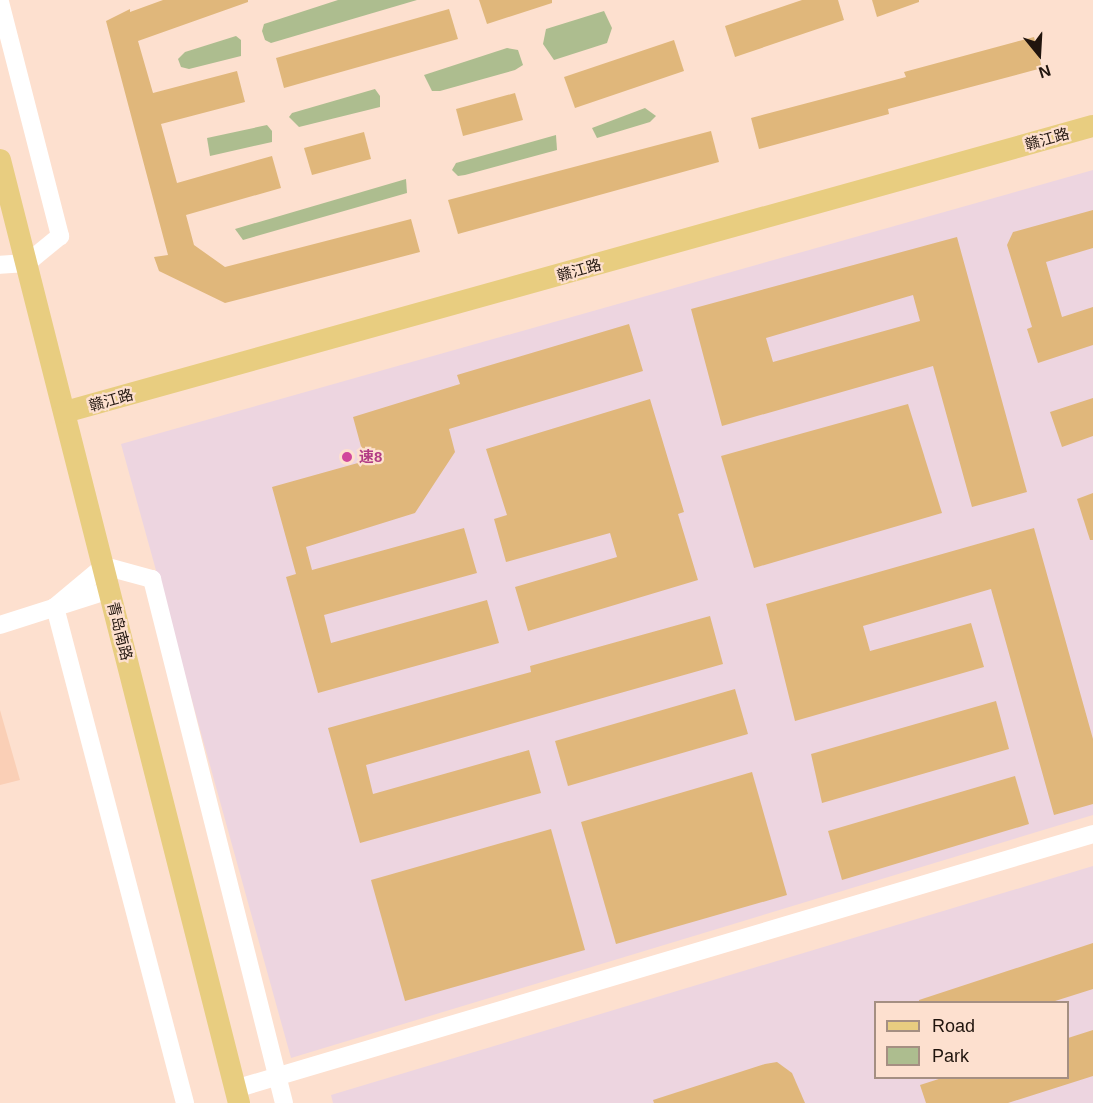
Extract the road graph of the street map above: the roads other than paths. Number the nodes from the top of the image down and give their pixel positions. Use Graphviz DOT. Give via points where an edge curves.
graph roads {
  1 [pos="0,2"];
  2 [pos="1093,126"];
  3 [pos="0,160"];
  4 [pos="27,263"];
  5 [pos="0,265"];
  6 [pos="65,412"];
  7 [pos="104,566"];
  8 [pos="110,590"];
  9 [pos="55,608"];
  10 [pos="0,625"];
  11 [pos="1093,834"];
  12 [pos="278,1078"];
  13 [pos="237,1096"];
  14 [pos="185,1103"];
  15 [pos="284,1103"];
  1 -- 4 [label="street" via="60,236"];
  2 -- 6 [label="main road, 赣江路"];
  3 -- 4 [label="main road, 青岛南路"];
  4 -- 5 [label="street"];
  4 -- 6 [label="main road, 青岛南路"];
  6 -- 7 [label="main road, 青岛南路"];
  7 -- 8 [label="main road, 青岛南路"];
  7 -- 9 [label="street"];
  7 -- 12 [label="street" via="152,579"];
  8 -- 9 [label="street"];
  8 -- 13 [label="main road, 青岛南路"];
  9 -- 10 [label="street"];
  9 -- 14 [label="street"];
  11 -- 12 [label="street"];
  12 -- 13 [label="street"];
  12 -- 15 [label="street"];
}
